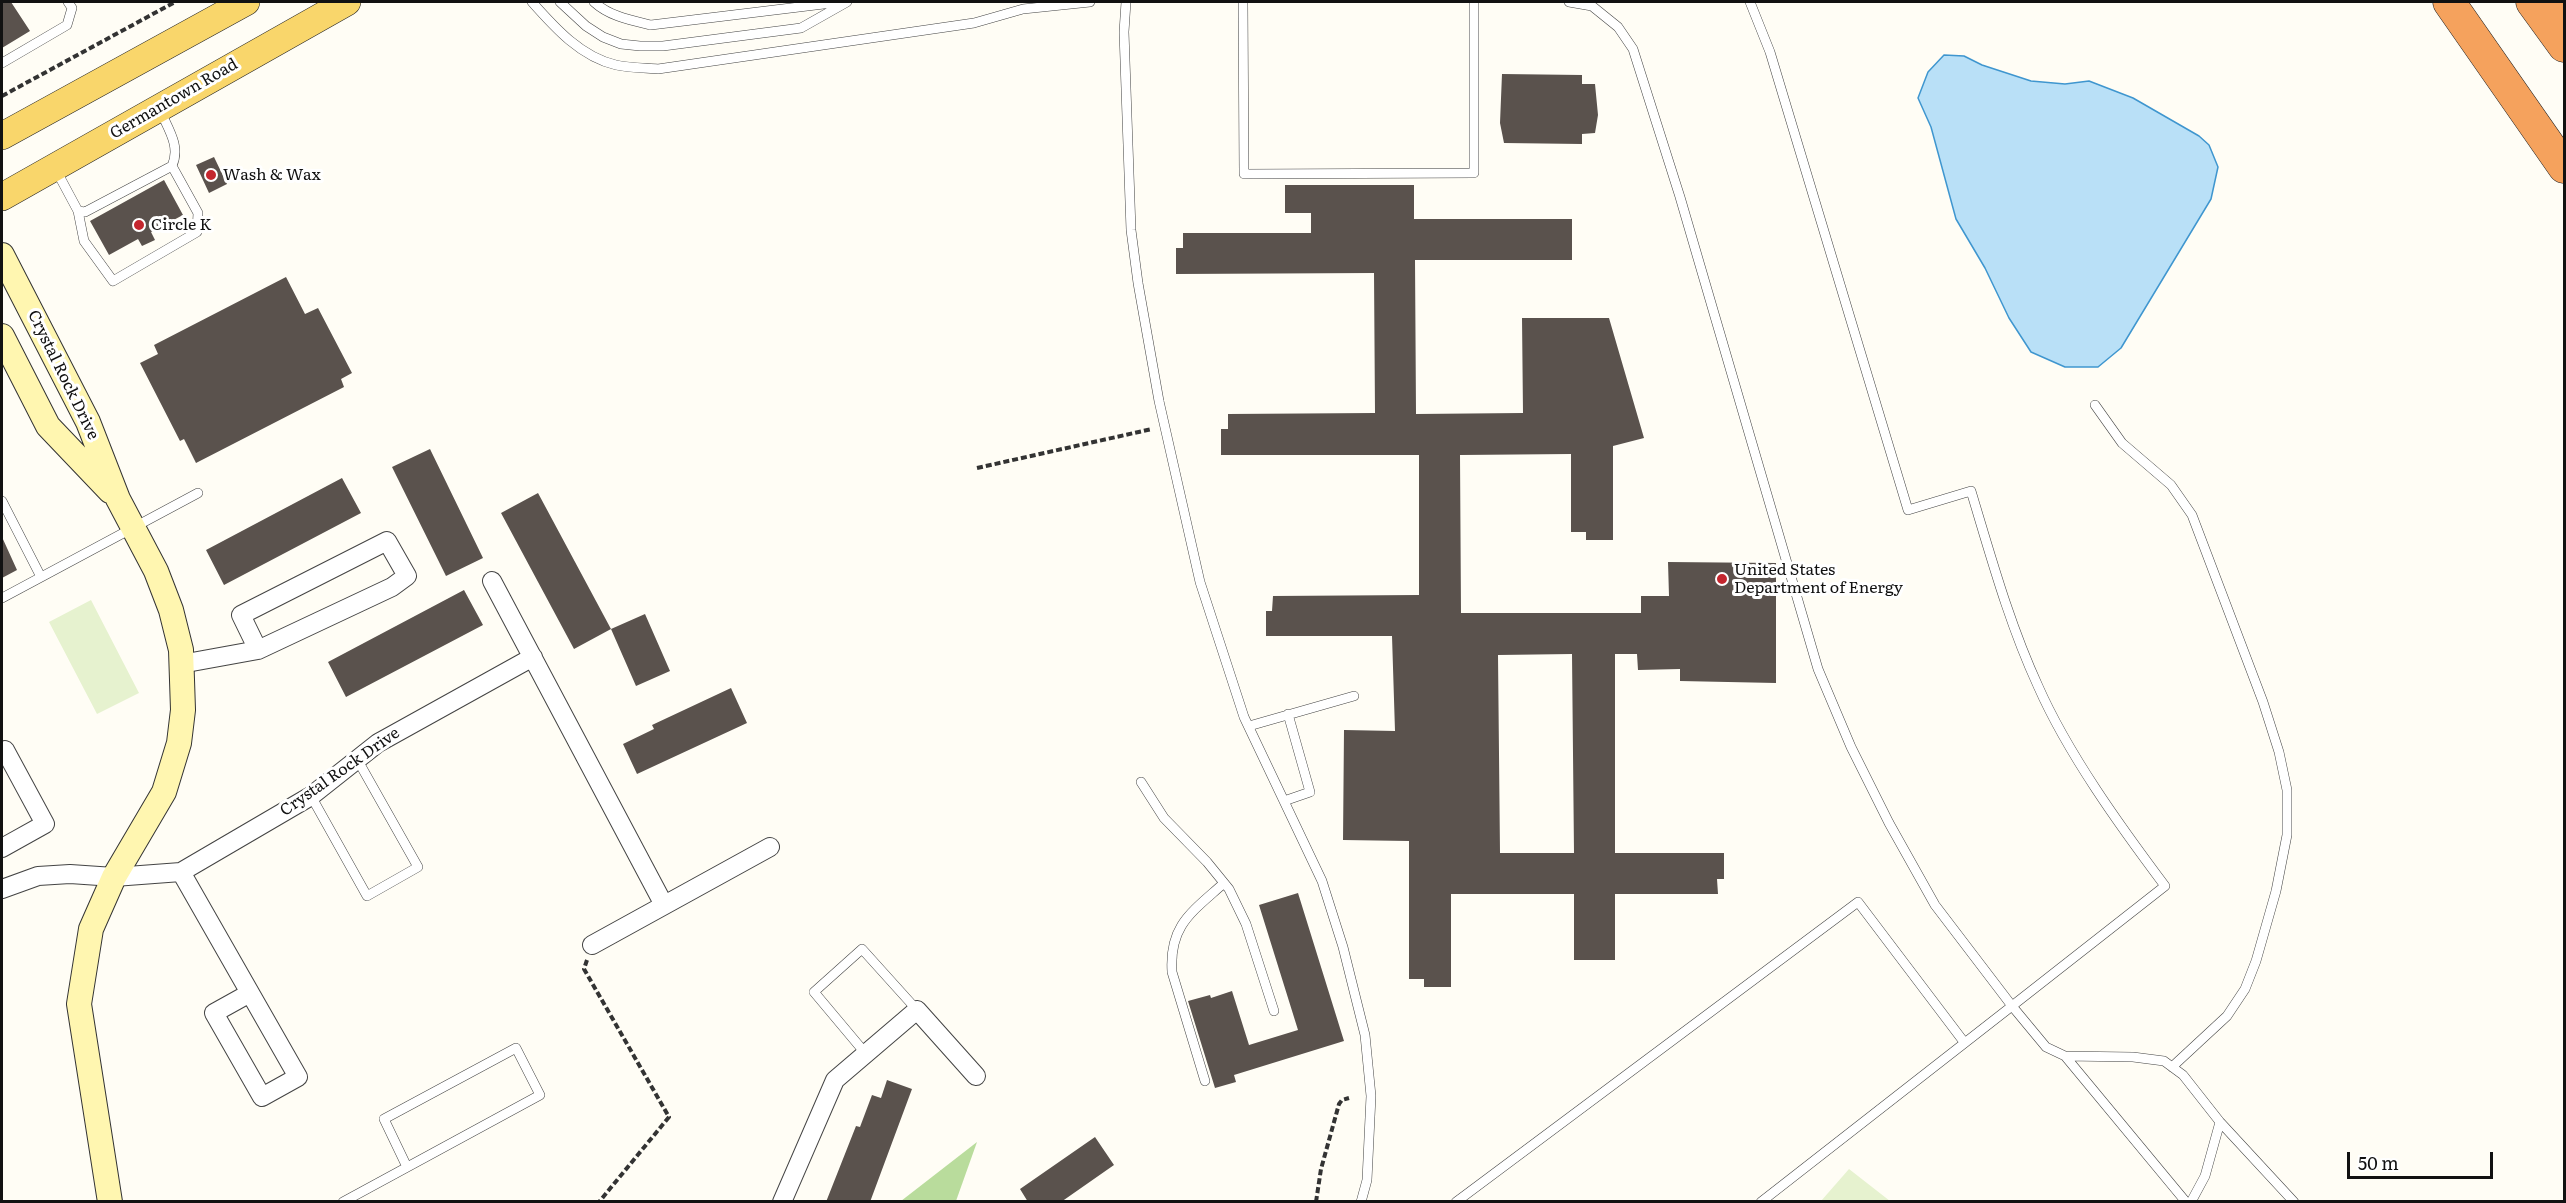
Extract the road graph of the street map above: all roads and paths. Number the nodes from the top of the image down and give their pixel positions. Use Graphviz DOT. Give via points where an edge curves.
graph roads {
  1 [pos="68,2"];
  2 [pos="175,2"];
  3 [pos="246,2"];
  4 [pos="347,2"];
  5 [pos="532,2"];
  6 [pos="560,2"];
  7 [pos="594,2"];
  8 [pos="846,2"];
  9 [pos="1090,2"];
  10 [pos="1126,2"];
  11 [pos="1243,2"];
  12 [pos="1474,2"];
  13 [pos="1569,2"];
  14 [pos="1750,2"];
  15 [pos="2440,2"];
  16 [pos="2449,2"];
  17 [pos="2532,2"];
  18 [pos="2561,2"];
  19 [pos="2565,7"];
  20 [pos="2565,46"];
  21 [pos="2483,49"];
  22 [pos="2,63"];
  23 [pos="2,96"];
  24 [pos="159,108"];
  25 [pos="2,136"];
  26 [pos="172,166"];
  27 [pos="2565,166"];
  28 [pos="54,167"];
  29 [pos="2,197"];
  30 [pos="78,211"];
  31 [pos="2,255"];
  32 [pos="4,349"];
  33 [pos="2095,405"];
  34 [pos="1165,427"];
  35 [pos="977,468"];
  36 [pos="198,493"];
  37 [pos="118,500"];
  38 [pos="2,501"];
  39 [pos="132,528"];
  40 [pos="40,578"];
  41 [pos="492,581"];
  42 [pos="2,598"];
  43 [pos="258,650"];
  44 [pos="533,657"];
  45 [pos="181,664"];
  46 [pos="1354,696"];
  47 [pos="1288,714"];
  48 [pos="1249,726"];
  49 [pos="2,752"];
  50 [pos="357,759"];
  51 [pos="1141,782"];
  52 [pos="311,796"];
  53 [pos="1284,801"];
  54 [pos="770,847"];
  55 [pos="2,848"];
  56 [pos="181,872"];
  57 [pos="114,877"];
  58 [pos="1224,883"];
  59 [pos="2,889"];
  60 [pos="664,905"];
  61 [pos="592,945"];
  62 [pos="250,993"];
  63 [pos="2012,1006"];
  64 [pos="917,1010"];
  65 [pos="1274,1011"];
  66 [pos="1964,1042"];
  67 [pos="866,1054"];
  68 [pos="2065,1056"];
  69 [pos="2172,1067"];
  70 [pos="976,1076"];
  71 [pos="1205,1081"];
  72 [pos="1349,1098"];
  73 [pos="2220,1122"];
  74 [pos="407,1167"];
  75 [pos="110,1202"];
  76 [pos="343,1202"];
  77 [pos="599,1202"];
  78 [pos="782,1202"];
  79 [pos="1316,1202"];
  80 [pos="1361,1202"];
  81 [pos="1456,1202"];
  82 [pos="1761,1202"];
  83 [pos="2186,1202"];
  84 [pos="2190,1202"];
  85 [pos="2294,1202"];
  1 -- 22 [label="lane" via="72,8 67,25"];
  2 -- 23 [label="path"];
  3 -- 25 [label="main road"];
  4 -- 24 [label="main road, Germantown Road"];
  5 -- 9 [label="lane" via="582,51 616,65 658,69 974,23 1023,9"];
  6 -- 8 [label="lane" via="586,26 621,44 663,46 801,28"];
  7 -- 8 [label="lane" via="627,20 651,25"];
  10 -- 34 [label="lane" via="1131,230"];
  11 -- 12 [label="lane" via="1244,174 1474,172"];
  13 -- 63 [label="lane" via="1592,6 1618,27 1633,49 1818,669 1851,747 1935,905"];
  14 -- 63 [label="lane" via="1770,52 1908,510 1971,491 2013,625 2038,687 2098,792 2164,886"];
  15 -- 21 [label="highway"];
  16 -- 21 [label="highway"];
  17 -- 20 [label="highway"];
  18 -- 19 [label="highway"];
  21 -- 27 [label="highway"];
  24 -- 26 [label="lane" via="177,154"];
  24 -- 28 [label="main road, Germantown Road"];
  26 -- 30 [label="lane" via="86,212"];
  26 -- 30 [label="lane" via="198,213 197,232 113,281 84,241"];
  28 -- 29 [label="main road, Germantown Road"];
  28 -- 30 [label="lane"];
  31 -- 37 [label="street, Crystal Rock Drive" via="88,422"];
  32 -- 37 [label="street, Crystal Rock Drive" via="48,426"];
  33 -- 69 [label="lane" via="2122,443 2171,485 2192,515 2263,702 2287,790 2287,835 2276,891 2245,989 2227,1016"];
  34 -- 35 [label="path"];
  34 -- 48 [label="lane" via="1200,582"];
  36 -- 39 [label="lane"];
  37 -- 39 [label="street, Crystal Rock Drive"];
  38 -- 40 [label="lane"];
  39 -- 40 [label="lane"];
  39 -- 45 [label="street, Crystal Rock Drive" via="156,571 171,610"];
  40 -- 42 [label="lane"];
  41 -- 44 [label="street"];
  43 -- 43 [label="street" via="392,587 407,576 387,541 241,615"];
  43 -- 45 [label="street"];
  44 -- 50 [label="street, Crystal Rock Drive" via="378,742"];
  44 -- 60 [label="street"];
  45 -- 57 [label="street, Crystal Rock Drive" via="183,710 179,742 164,792"];
  46 -- 47 [label="lane"];
  47 -- 48 [label="lane"];
  47 -- 53 [label="lane" via="1310,792"];
  48 -- 53 [label="lane"];
  49 -- 55 [label="street" via="5,750 45,824"];
  50 -- 52 [label="street, Crystal Rock Drive"];
  50 -- 52 [label="lane" via="418,867 367,896"];
  51 -- 58 [label="lane" via="1164,818"];
  52 -- 56 [label="street, Crystal Rock Drive"];
  53 -- 80 [label="lane" via="1322,881 1365,1035 1371,1096 1367,1180"];
  54 -- 60 [label="street"];
  56 -- 57 [label="street, Crystal Rock Drive"];
  56 -- 62 [label="street"];
  57 -- 59 [label="street, Crystal Rock Drive" via="38,876"];
  57 -- 75 [label="street, Crystal Rock Drive" via="91,929 80,1004"];
  58 -- 65 [label="lane" via="1246,924"];
  58 -- 71 [label="lane" via="1182,923 1171,954 1172,972"];
  60 -- 61 [label="street"];
  61 -- 77 [label="path" via="584,969 669,1117"];
  62 -- 62 [label="street" via="298,1077 262,1097 214,1013"];
  63 -- 66 [label="lane"];
  63 -- 68 [label="lane" via="2046,1047"];
  64 -- 67 [label="street"];
  64 -- 67 [label="lane" via="862,949 814,992"];
  64 -- 70 [label="street"];
  66 -- 81 [label="lane" via="1858,902"];
  66 -- 82 [label="lane"];
  67 -- 78 [label="street" via="836,1080"];
  68 -- 69 [label="lane" via="2133,1057 2164,1061"];
  68 -- 83 [label="lane"];
  69 -- 73 [label="lane" via="2183,1075"];
  72 -- 79 [label="path" via="1339,1104"];
  73 -- 84 [label="lane" via="2205,1176"];
  73 -- 85 [label="lane"];
  74 -- 74 [label="lane" via="540,1095 516,1048 384,1119"];
  74 -- 76 [label="lane"];
}
